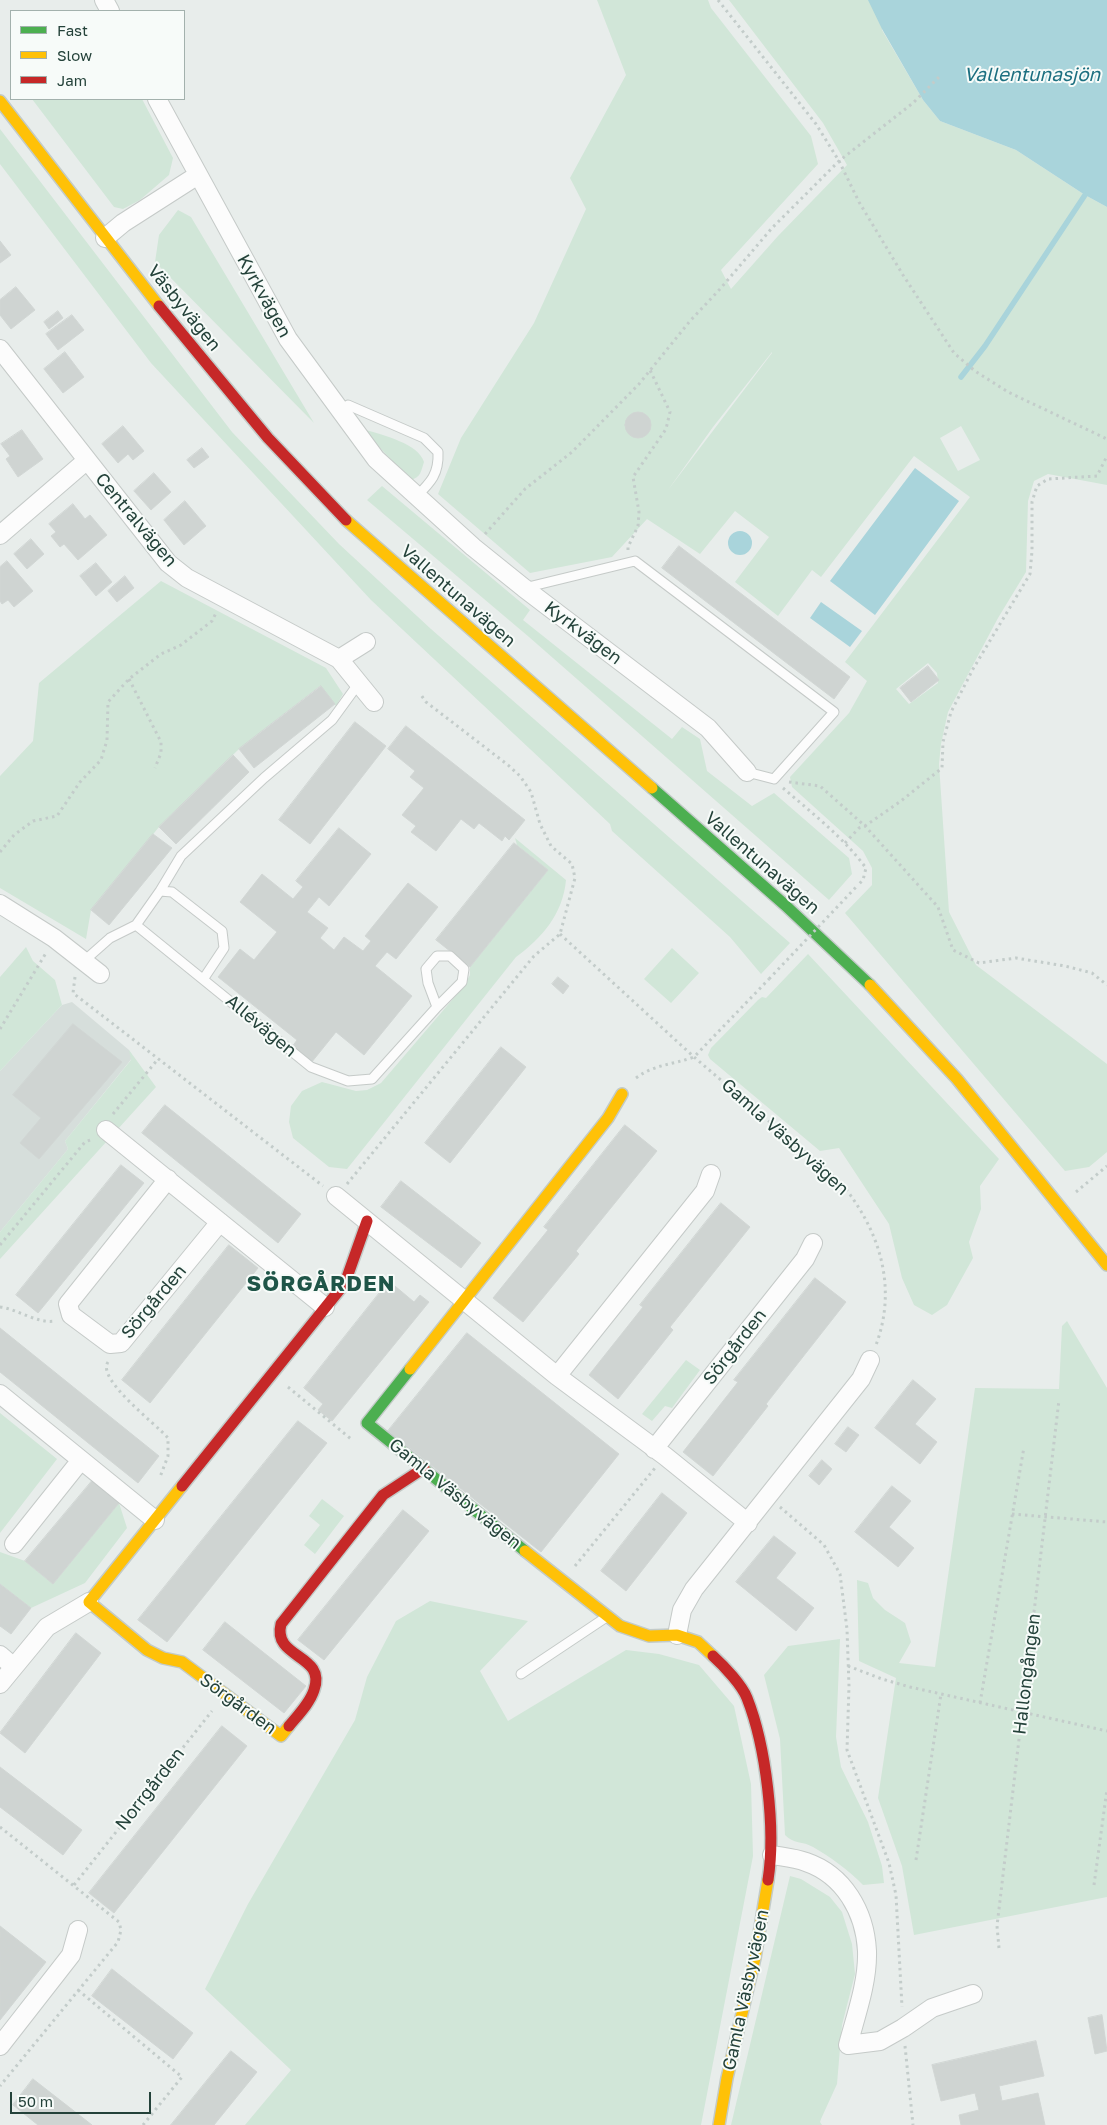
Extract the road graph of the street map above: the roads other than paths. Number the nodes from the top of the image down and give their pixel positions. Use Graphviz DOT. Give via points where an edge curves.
graph roads {
  1 [pos="158,100"];
  2 [pos="0,101"];
  3 [pos="198,175"];
  4 [pos="105,238"];
  5 [pos="0,349"];
  6 [pos="340,411"];
  7 [pos="86,461"];
  8 [pos="416,497"];
  9 [pos="353,527"];
  10 [pos="0,535"];
  11 [pos="524,588"];
  12 [pos="366,642"];
  13 [pos="339,658"];
  14 [pos="359,683"];
  15 [pos="374,702"];
  16 [pos="747,772"];
  17 [pos="160,891"];
  18 [pos="0,904"];
  19 [pos="136,924"];
  20 [pos="84,961"];
  21 [pos="100,974"];
  22 [pos="204,978"];
  23 [pos="437,1007"];
  24 [pos="622,1094"];
  25 [pos="106,1130"];
  26 [pos="711,1174"];
  27 [pos="168,1179"];
  28 [pos="336,1196"];
  29 [pos="367,1221"];
  30 [pos="220,1222"];
  31 [pos="814,1243"];
  32 [pos="1107,1265"];
  33 [pos="463,1300"];
  34 [pos="325,1307"];
  35 [pos="870,1360"];
  36 [pos="558,1376"];
  37 [pos="0,1394"];
  38 [pos="654,1449"];
  39 [pos="81,1460"];
  40 [pos="424,1468"];
  41 [pos="155,1520"];
  42 [pos="748,1523"];
  43 [pos="14,1544"];
  44 [pos="89,1602"];
  45 [pos="607,1617"];
  46 [pos="677,1636"];
  47 [pos="0,1655"];
  48 [pos="14,1667"];
  49 [pos="521,1674"];
  50 [pos="0,1684"];
  51 [pos="772,1855"];
  52 [pos="78,1930"];
  53 [pos="973,1994"];
  54 [pos="0,2046"];
  55 [pos="719,2125"];
  1 -- 3 [label="street, Kyrkvägen"];
  2 -- 4 [label="street, Väsbyvägen"];
  3 -- 4 [label="street"];
  3 -- 6 [label="street, Kyrkvägen" via="288,339"];
  4 -- 9 [label="street, Väsbyvägen" via="268,438"];
  5 -- 7 [label="street, Centralvägen"];
  6 -- 8 [label="street, Kyrkvägen" via="376,459"];
  6 -- 8 [label="lane" via="348,405 424,438 438,452 439,467"];
  7 -- 10 [label="street"];
  7 -- 13 [label="street, Centralvägen" via="168,563 187,578"];
  8 -- 11 [label="street, Kyrkvägen"];
  9 -- 32 [label="street, Vallentunavägen" via="785,905 859,974 957,1079"];
  11 -- 16 [label="street, Kyrkvägen" via="708,728"];
  11 -- 16 [label="lane" via="635,561 834,712 774,779"];
  12 -- 13 [label="street"];
  13 -- 14 [label="street, Centralvägen"];
  14 -- 15 [label="street, Centralvägen"];
  14 -- 17 [label="lane" via="332,720 181,856"];
  17 -- 19 [label="lane"];
  17 -- 22 [label="lane" via="172,892 222,931 224,948"];
  18 -- 20 [label="street"];
  19 -- 20 [label="lane" via="110,938"];
  19 -- 22 [label="lane, Allévägen"];
  20 -- 21 [label="street"];
  22 -- 23 [label="lane, Allévägen" via="311,1067 348,1081 372,1079"];
  23 -- 23 [label="lane, Allévägen" via="426,969 437,956 450,956 464,969 462,982"];
  24 -- 33 [label="street" via="608,1118"];
  25 -- 27 [label="street"];
  26 -- 36 [label="street" via="705,1191"];
  27 -- 30 [label="street"];
  27 -- 30 [label="street, Sörgården" via="68,1304 71,1315 110,1344 122,1343"];
  28 -- 29 [label="street"];
  29 -- 33 [label="street"];
  29 -- 34 [label="street" via="345,1283"];
  30 -- 34 [label="street"];
  31 -- 38 [label="street, Sörgården" via="806,1259"];
  33 -- 36 [label="street"];
  33 -- 40 [label="street, Gamla Väsbyvägen" via="367,1423"];
  34 -- 41 [label="street"];
  35 -- 42 [label="street" via="861,1379"];
  36 -- 38 [label="street"];
  37 -- 39 [label="street"];
  38 -- 42 [label="street"];
  39 -- 41 [label="street"];
  39 -- 43 [label="street"];
  40 -- 44 [label="street, Sörgården" via="383,1495 280,1624 279,1636 314,1669 318,1681 315,1691 280,1736 182,1662 147,1650"];
  40 -- 45 [label="street, Gamla Väsbyvägen"];
  41 -- 44 [label="street"];
  42 -- 46 [label="street" via="694,1589 682,1610"];
  44 -- 48 [label="street" via="47,1626"];
  45 -- 46 [label="street, Gamla Väsbyvägen" via="620,1626 649,1636"];
  45 -- 49 [label="lane"];
  46 -- 51 [label="street, Gamla Väsbyvägen" via="698,1642 722,1664 747,1696 765,1761"];
  47 -- 48 [label="street"];
  48 -- 50 [label="street"];
  51 -- 53 [label="street" via="807,1862 828,1874 848,1891 862,1921 867,1952 863,1987 848,2045 880,2041 932,2008"];
  51 -- 55 [label="street, Gamla Väsbyvägen" via="755,1958 726,2078"];
  52 -- 54 [label="street" via="71,1954"];
}
